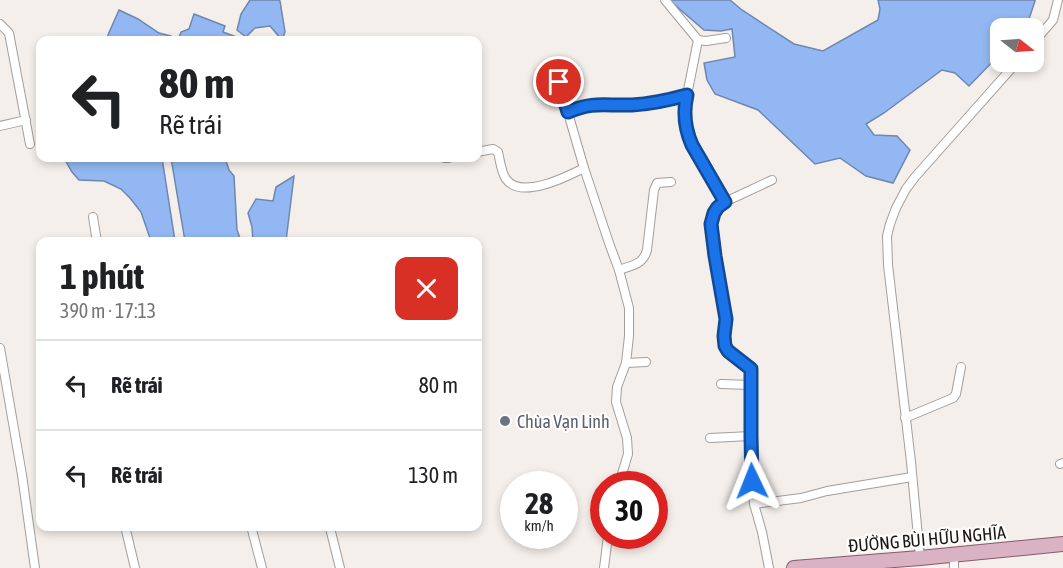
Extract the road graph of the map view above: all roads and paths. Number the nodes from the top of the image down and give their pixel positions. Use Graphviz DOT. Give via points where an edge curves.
graph roads {
  1 [pos="665,0"];
  2 [pos="1058,0"];
  3 [pos="0,24"];
  4 [pos="1044,30"];
  5 [pos="726,38"];
  6 [pos="698,40"];
  7 [pos="1008,72"];
  8 [pos="559,82"];
  9 [pos="687,95"];
  10 [pos="568,112"];
  11 [pos="26,120"];
  12 [pos="0,126"];
  13 [pos="30,144"];
  14 [pos="482,151"];
  15 [pos="584,168"];
  16 [pos="772,180"];
  17 [pos="671,182"];
  18 [pos="725,202"];
  19 [pos="93,217"];
  20 [pos="96,237"];
  21 [pos="619,270"];
  22 [pos="0,348"];
  23 [pos="646,362"];
  24 [pos="626,363"];
  25 [pos="961,367"];
  26 [pos="721,384"];
  27 [pos="752,386"];
  28 [pos="905,418"];
  29 [pos="751,436"];
  30 [pos="710,438"];
  31 [pos="623,471"];
  32 [pos="912,477"];
  33 [pos="754,504"];
  34 [pos="126,531"];
  35 [pos="252,531"];
  36 [pos="331,531"];
  37 [pos="1063,544"];
  38 [pos="606,549"];
  39 [pos="917,562"];
  40 [pos="954,562"];
  41 [pos="865,565"];
  42 [pos="35,568"];
  43 [pos="135,568"];
  44 [pos="262,568"];
  45 [pos="340,568"];
  46 [pos="604,568"];
  47 [pos="769,568"];
  48 [pos="794,568"];
  1 -- 6 [label="street"];
  2 -- 4 [label="street" via="1053,20"];
  3 -- 11 [label="street" via="9,33"];
  5 -- 6 [label="street"];
  6 -- 9 [label="street"];
  7 -- 28 [label="street" via="915,177 890,224 888,265"];
  8 -- 10 [label="street"];
  9 -- 10 [label="street" via="630,105 582,106"];
  9 -- 18 [label="street" via="687,135"];
  10 -- 15 [label="street"];
  11 -- 12 [label="street"];
  11 -- 13 [label="street"];
  14 -- 15 [label="street" via="498,152 505,177 513,186 523,188 550,183"];
  15 -- 21 [label="street"];
  16 -- 18 [label="street"];
  17 -- 21 [label="street" via="657,183 654,190 645,258"];
  18 -- 27 [label="street" via="714,213 711,224 726,319 725,346 751,369"];
  19 -- 20 [label="street"];
  21 -- 24 [label="street" via="629,308"];
  22 -- 42 [label="street"];
  23 -- 24 [label="street"];
  24 -- 31 [label="street" via="616,387 616,402 627,438"];
  25 -- 28 [label="street" via="952,398"];
  26 -- 27 [label="street"];
  27 -- 29 [label="street"];
  28 -- 32 [label="street"];
  29 -- 30 [label="street"];
  29 -- 33 [label="street"];
  32 -- 33 [label="street"];
  32 -- 39 [label="street"];
  33 -- 47 [label="street"];
  34 -- 43 [label="street"];
  35 -- 44 [label="street"];
  36 -- 45 [label="street"];
  37 -- 40 [label="main road, ĐƯỜNG BÙI HỮU NGHĨA"];
  38 -- 46 [label="street"];
  39 -- 40 [label="main road, ĐƯỜNG BÙI HỮU NGHĨA"];
  39 -- 41 [label="main road, ĐƯỜNG BÙI HỮU NGHĨA"];
  41 -- 48 [label="main road, ĐƯỜNG BÙI HỮU NGHĨA"];
}
